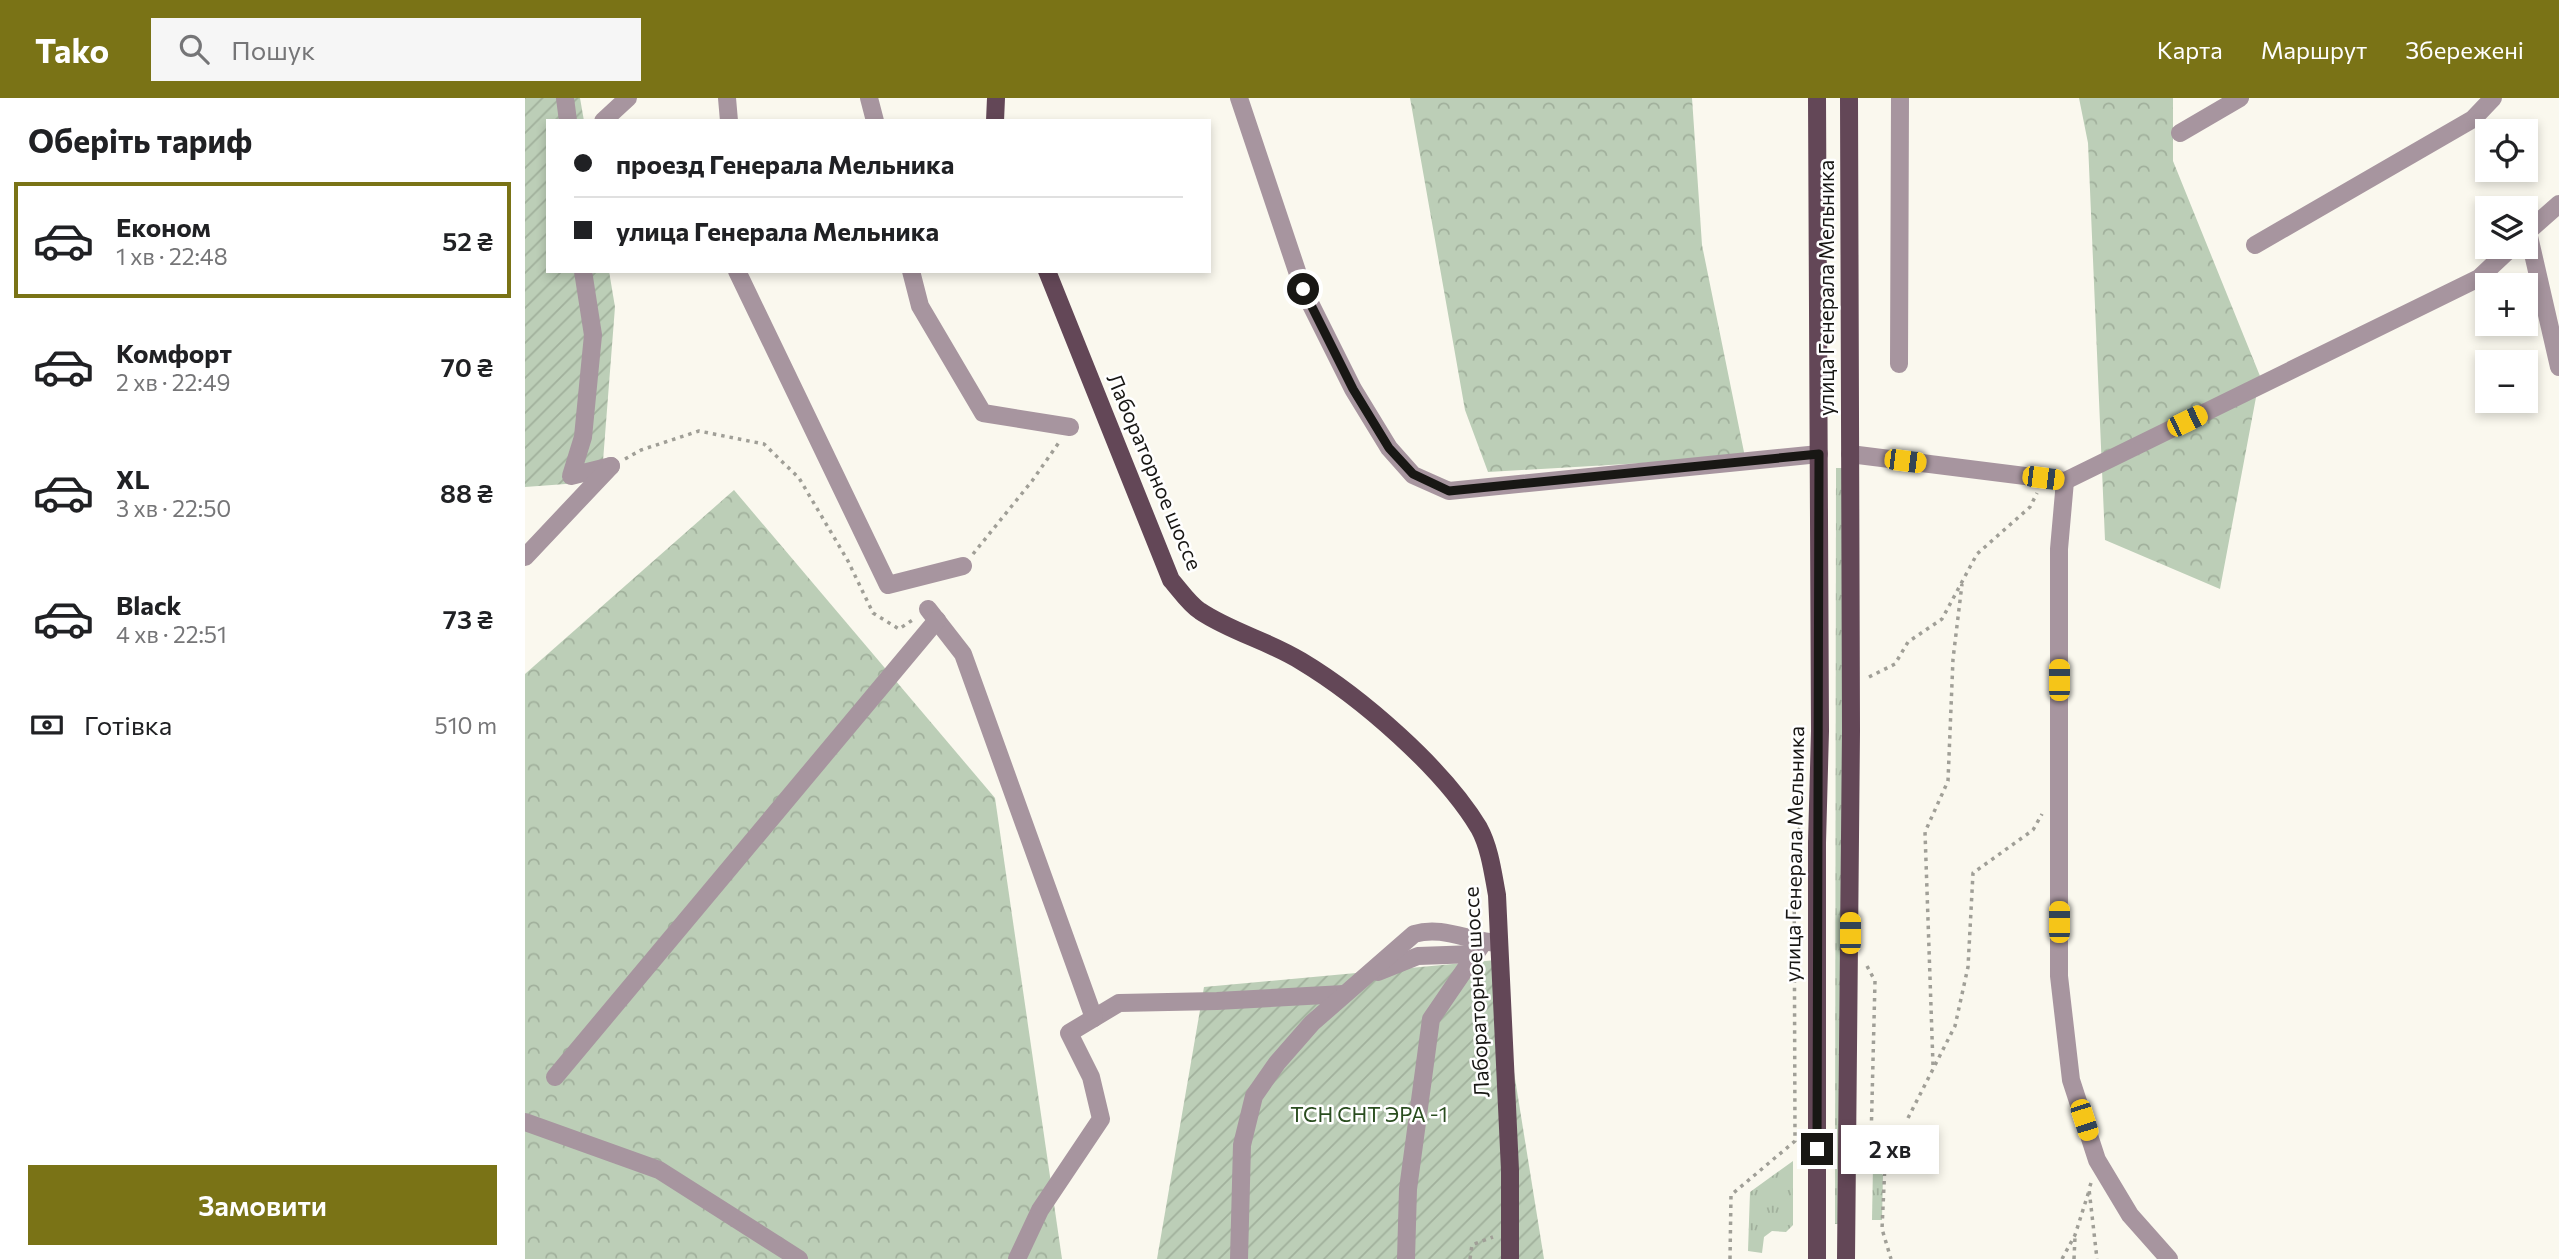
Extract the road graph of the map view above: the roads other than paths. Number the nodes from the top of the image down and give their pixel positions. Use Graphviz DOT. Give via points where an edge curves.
graph roads {
  1 [pos="565,98"];
  2 [pos="628,98"];
  3 [pos="727,98"];
  4 [pos="869,98"];
  5 [pos="996,98"];
  6 [pos="1239,98"];
  7 [pos="1818,98"];
  8 [pos="1849,98"];
  9 [pos="1900,98"];
  10 [pos="2240,98"];
  11 [pos="2493,98"];
  12 [pos="568,119"];
  13 [pos="605,119"];
  14 [pos="729,119"];
  15 [pos="874,119"];
  16 [pos="995,119"];
  17 [pos="2180,133"];
  18 [pos="2559,204"];
  19 [pos="2538,223"];
  20 [pos="2255,245"];
  21 [pos="2499,259"];
  22 [pos="2533,259"];
  23 [pos="583,273"];
  24 [pos="738,273"];
  25 [pos="912,273"];
  26 [pos="1048,273"];
  27 [pos="1899,364"];
  28 [pos="2559,367"];
  29 [pos="1070,427"];
  30 [pos="1819,454"];
  31 [pos="1850,454"];
  32 [pos="2066,481"];
  33 [pos="525,557"];
  34 [pos="963,566"];
  35 [pos="1486,947"];
  36 [pos="1361,978"];
  37 [pos="1344,994"];
  38 [pos="1094,1018"];
  39 [pos="555,1077"];
  40 [pos="525,1122"];
  41 [pos="1817,1232"];
  42 [pos="1846,1233"];
  43 [pos="799,1259"];
  44 [pos="1017,1259"];
  45 [pos="1239,1259"];
  46 [pos="1406,1259"];
  47 [pos="1510,1259"];
  48 [pos="1817,1259"];
  49 [pos="1846,1259"];
  50 [pos="2169,1259"];
  1 -- 12 [label="street"];
  2 -- 13 [label="street"];
  3 -- 14 [label="street"];
  4 -- 15 [label="street"];
  5 -- 16 [label="main road"];
  6 -- 30 [label="street" via="1303,289 1353,389 1389,448 1413,474 1449,491"];
  7 -- 30 [label="main road, улица Генерала Мельника"];
  8 -- 31 [label="main road, улица Генерала Мельника"];
  9 -- 27 [label="street"];
  10 -- 17 [label="street"];
  11 -- 20 [label="street" via="2473,119"];
  18 -- 19 [label="street"];
  21 -- 32 [label="street" via="2479,278"];
  22 -- 28 [label="street"];
  23 -- 33 [label="street" via="593,335 583,437 571,475 611,466"];
  24 -- 34 [label="street" via="888,585"];
  25 -- 29 [label="street" via="920,306 983,413"];
  26 -- 35 [label="main road, Лабораторное шоссе" via="1171,580 1199,611 1301,660 1350,696 1406,742 1446,785 1480,830 1492,864 1497,895"];
  30 -- 31 [label="main road"];
  30 -- 41 [label="main road, улица Генерала Мельника"];
  31 -- 32 [label="street"];
  31 -- 42 [label="main road, улица Генерала Мельника"];
  32 -- 50 [label="street" via="2059,549 2059,976 2071,1080 2097,1160 2130,1215"];
  35 -- 36 [label="street" via="1418,956"];
  35 -- 36 [label="street" via="1428,930 1414,934"];
  35 -- 46 [label="street" via="1431,1019 1408,1189"];
  35 -- 47 [label="main road, Лабораторное шоссе" via="1510,1170"];
  36 -- 37 [label="street"];
  37 -- 38 [label="street" via="1119,1003"];
  37 -- 45 [label="street" via="1312,1023 1254,1096 1242,1144"];
  38 -- 39 [label="street" via="963,654 933,615"];
  38 -- 44 [label="street" via="1069,1033 1091,1077 1101,1119 1039,1210"];
  40 -- 43 [label="street" via="659,1171"];
  41 -- 42 [label="main road" via="1831,1246"];
  41 -- 48 [label="main road, улица Генерала Мельника"];
  42 -- 49 [label="main road, улица Генерала Мельника"];
}
